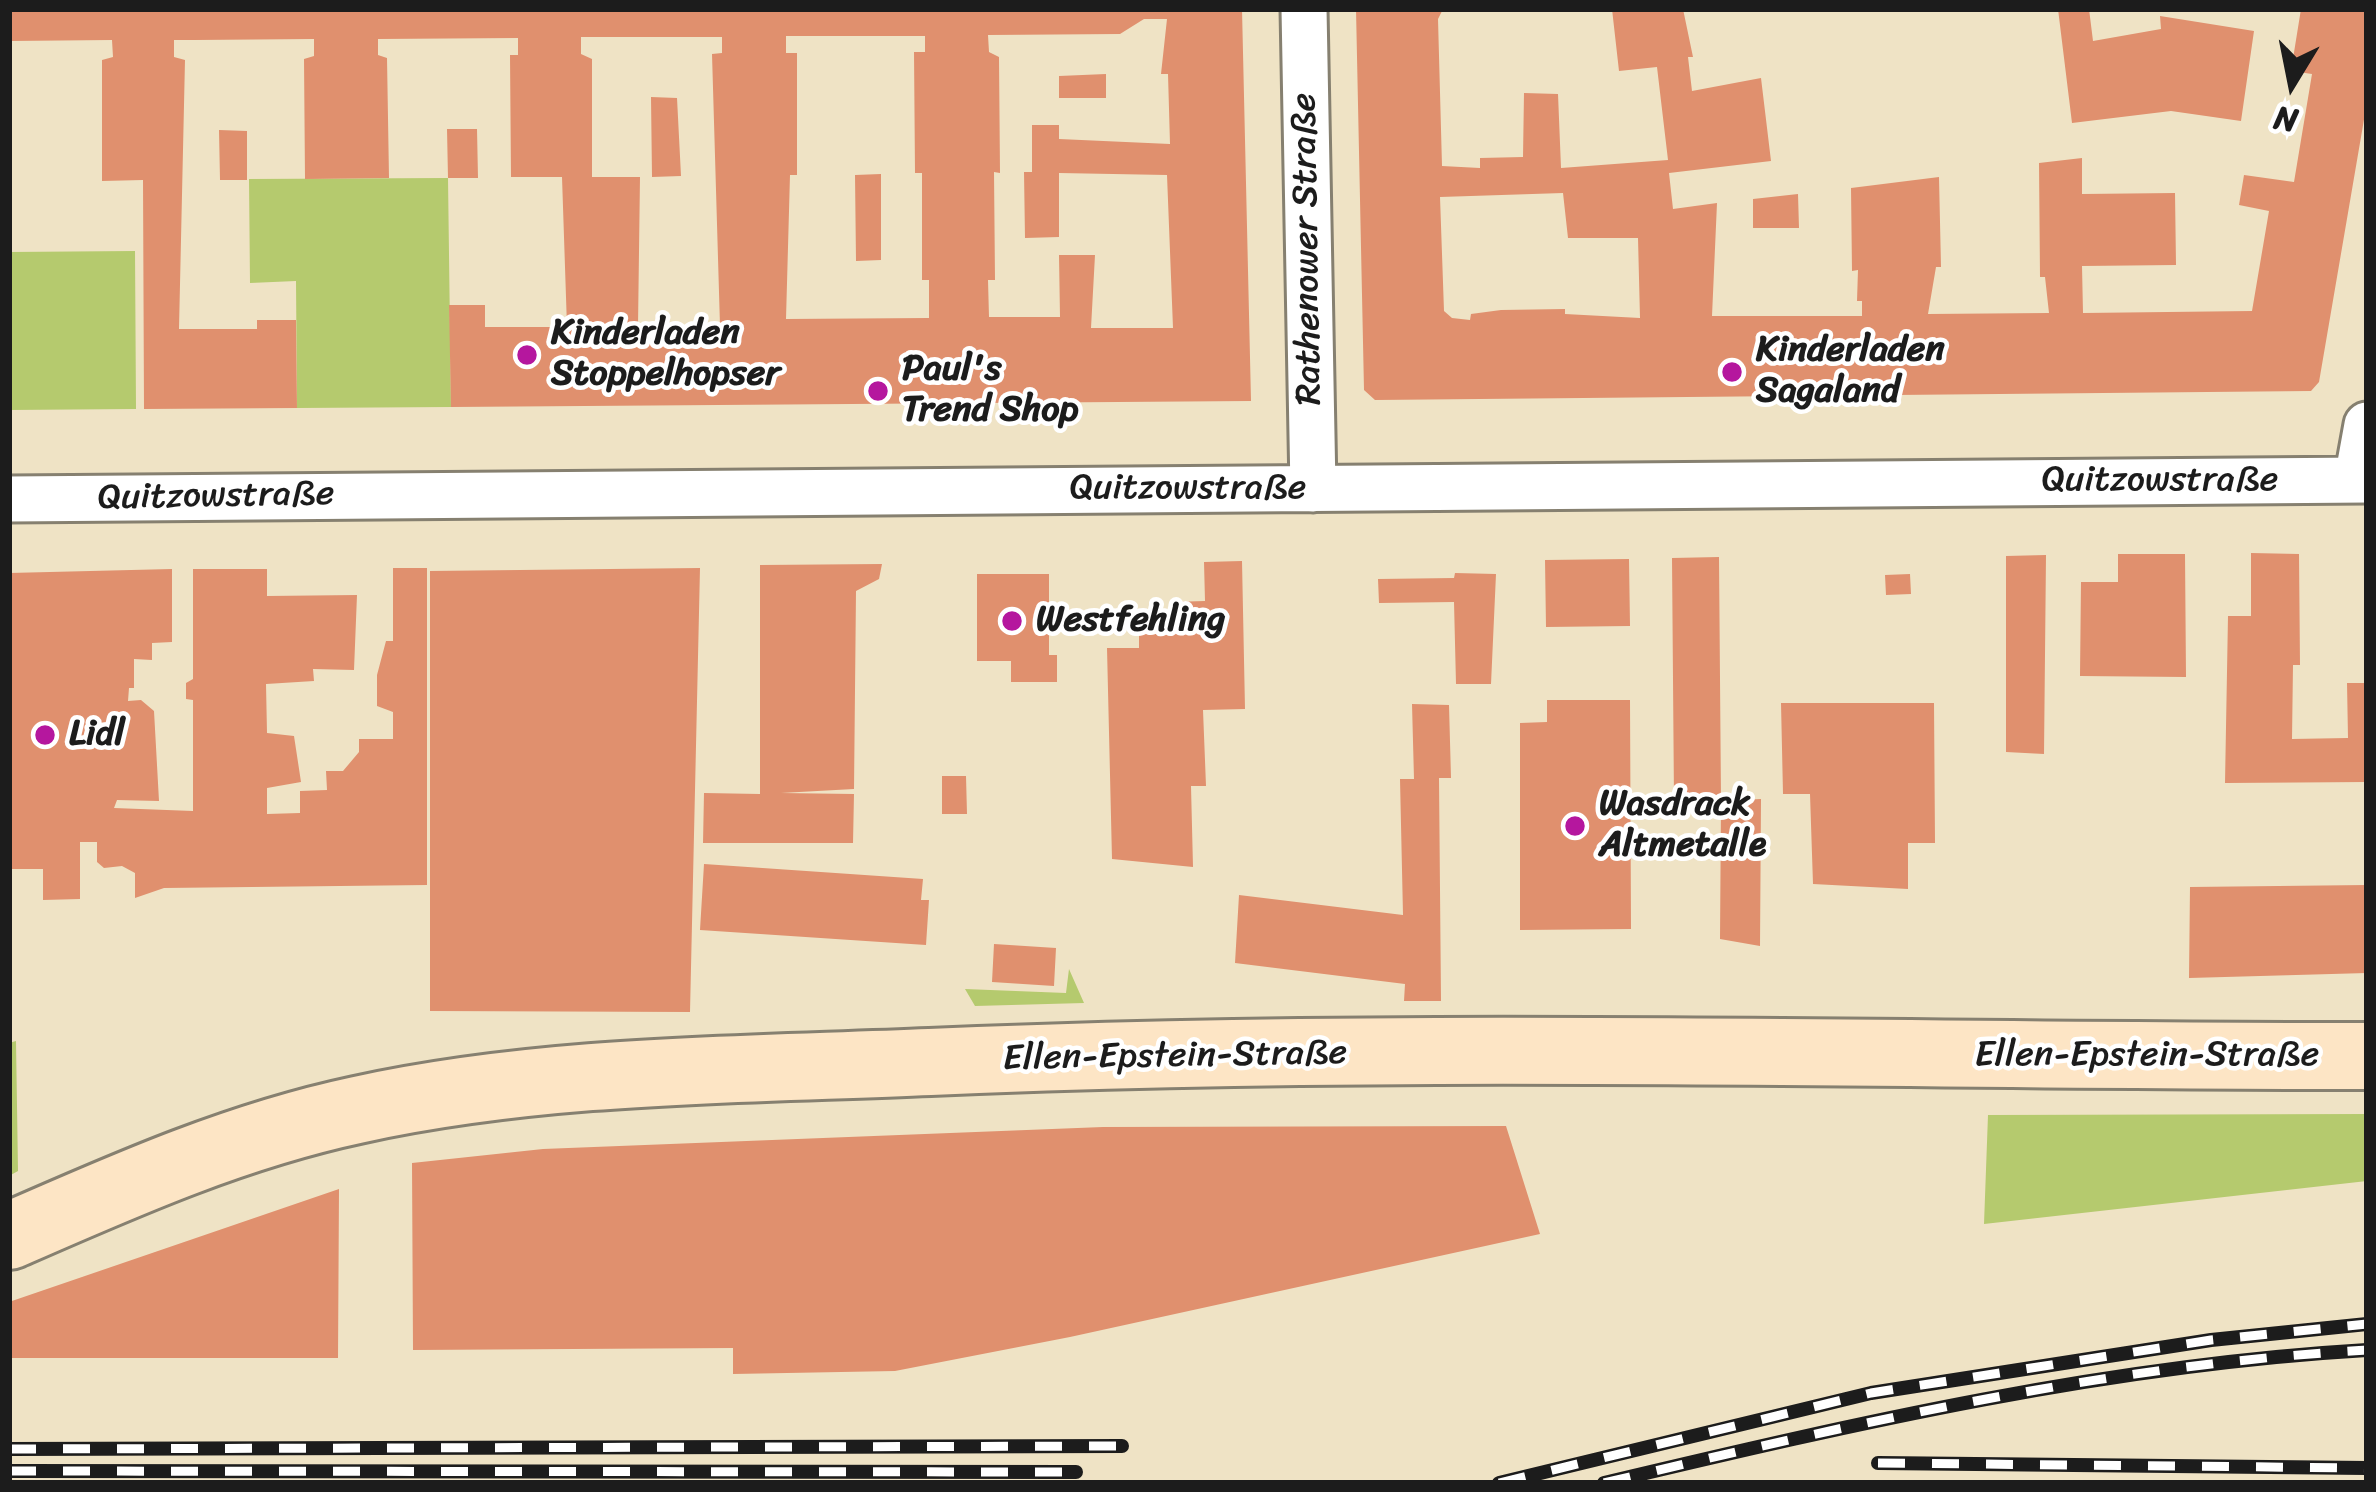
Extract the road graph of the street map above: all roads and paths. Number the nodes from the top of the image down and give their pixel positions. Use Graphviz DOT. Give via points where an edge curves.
graph roads {
  1 [pos="1304,9"];
  2 [pos="2367,425"];
  3 [pos="2362,480"];
  4 [pos="1313,488"];
  5 [pos="9,499"];
  6 [pos="2367,1056"];
  7 [pos="9,1236"];
  1 -- 4 [label="street, Rathenower Straße"];
  2 -- 3 [label="street"];
  3 -- 4 [label="street, Quitzowstraße"];
  4 -- 5 [label="street, Quitzowstraße"];
  6 -- 7 [label="main road, Ellen-Epstein-Straße" via="1114,1054 512,1085 263,1134"];
}
